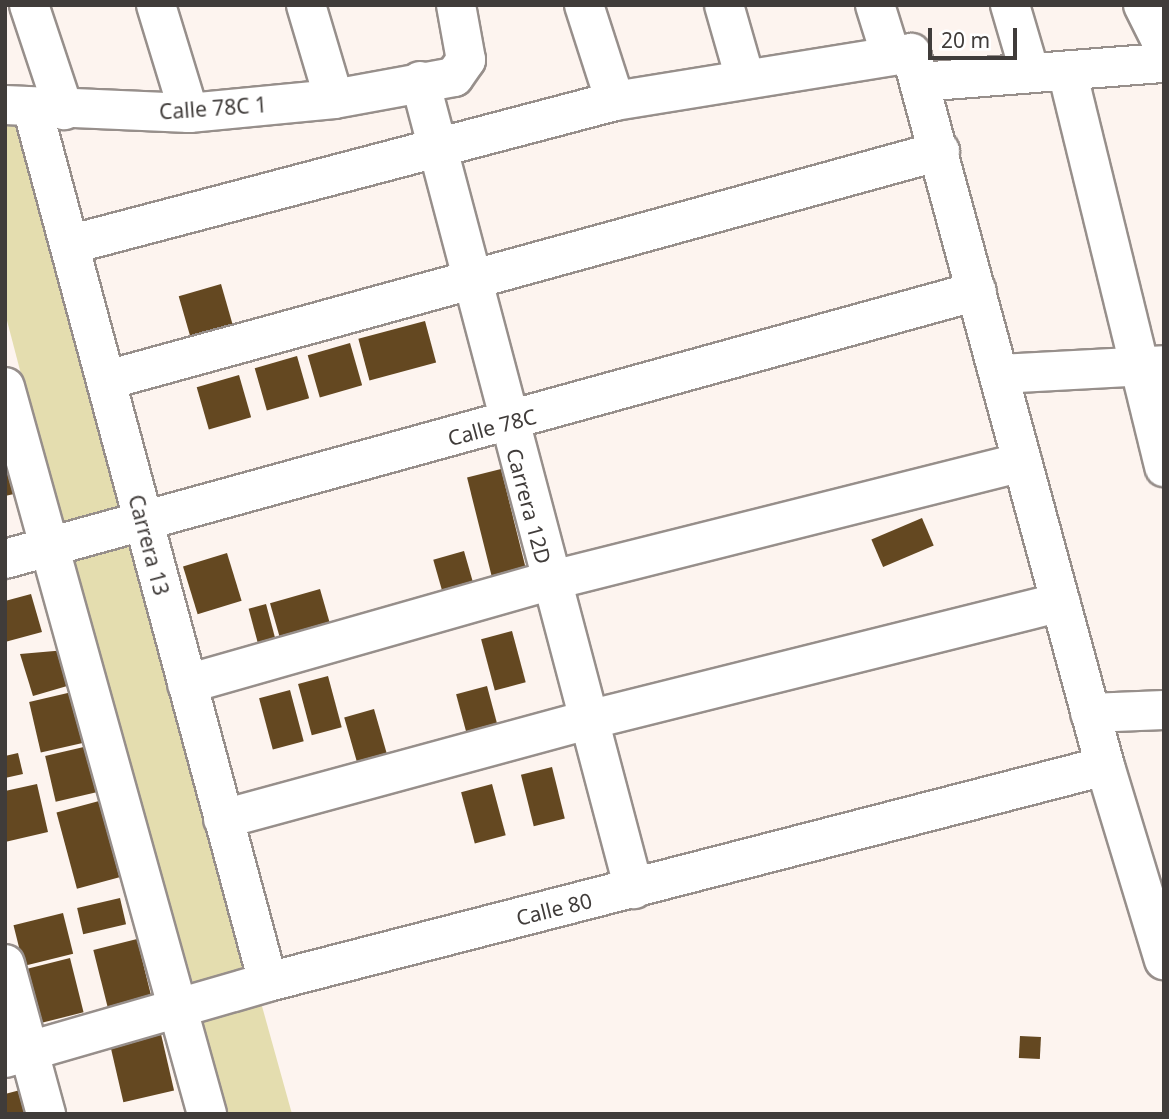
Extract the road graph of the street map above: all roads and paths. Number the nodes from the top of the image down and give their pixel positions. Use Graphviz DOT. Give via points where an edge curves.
graph roads {
  1 [pos="29,5"];
  2 [pos="156,5"];
  3 [pos="306,5"];
  4 [pos="456,5"];
  5 [pos="584,5"];
  6 [pos="724,5"];
  7 [pos="875,5"];
  8 [pos="1010,5"];
  9 [pos="1143,5"];
  10 [pos="1164,47"];
  11 [pos="891,56"];
  12 [pos="1164,63"];
  13 [pos="1048,72"];
  14 [pos="745,78"];
  15 [pos="419,81"];
  16 [pos="920,82"];
  17 [pos="334,99"];
  18 [pos="615,101"];
  19 [pos="34,108"];
  20 [pos="189,113"];
  21 [pos="438,146"];
  22 [pos="940,151"];
  23 [pos="72,244"];
  24 [pos="471,277"];
  25 [pos="977,291"];
  26 [pos="1150,366"];
  27 [pos="1000,374"];
  28 [pos="107,380"];
  29 [pos="5,387"];
  30 [pos="508,424"];
  31 [pos="1023,462"];
  32 [pos="1164,467"];
  33 [pos="142,522"];
  34 [pos="52,546"];
  35 [pos="5,559"];
  36 [pos="549,581"];
  37 [pos="1060,602"];
  38 [pos="187,684"];
  39 [pos="1164,710"];
  40 [pos="1090,713"];
  41 [pos="588,720"];
  42 [pos="1105,765"];
  43 [pos="223,819"];
  44 [pos="634,889"];
  45 [pos="1164,960"];
  46 [pos="5,964"];
  47 [pos="268,982"];
  48 [pos="180,1007"];
  49 [pos="16,1056"];
  50 [pos="46,1114"];
  51 [pos="207,1114"];
  1 -- 19 [label="street, Carrera 13"];
  2 -- 20 [label="street"];
  3 -- 17 [label="street"];
  4 -- 15 [label="street, Calle 78C 1" via="466,60 454,77"];
  5 -- 18 [label="street"];
  6 -- 14 [label="street"];
  7 -- 11 [label="street"];
  8 -- 13 [label="street"];
  9 -- 10 [label="street"];
  11 -- 14 [label="street"];
  11 -- 16 [label="street" via="911,53"];
  12 -- 13 [label="street"];
  13 -- 16 [label="street"];
  13 -- 26 [label="street"];
  14 -- 18 [label="street"];
  15 -- 17 [label="street, Calle 78C 1"];
  15 -- 21 [label="street, Carrera 12D"];
  16 -- 22 [label="street"];
  17 -- 20 [label="street, Calle 78C 1"];
  18 -- 21 [label="street"];
  19 -- 20 [label="street, Calle 78C 1"];
  19 -- 23 [label="street, Carrera 13"];
  21 -- 23 [label="street"];
  21 -- 24 [label="street, Carrera 12D"];
  22 -- 24 [label="street"];
  22 -- 25 [label="street"];
  23 -- 28 [label="street, Carrera 13"];
  24 -- 28 [label="street"];
  24 -- 30 [label="street, Carrera 12D"];
  25 -- 27 [label="street"];
  25 -- 30 [label="street, Calle 78C"];
  26 -- 27 [label="street"];
  26 -- 32 [label="street"];
  27 -- 31 [label="street"];
  28 -- 33 [label="street, Carrera 13"];
  29 -- 34 [label="street"];
  30 -- 33 [label="street, Calle 78C"];
  30 -- 36 [label="street, Carrera 12D"];
  31 -- 36 [label="street"];
  31 -- 37 [label="street"];
  33 -- 34 [label="street, Calle 78C"];
  33 -- 38 [label="street, Carrera 13"];
  34 -- 35 [label="street, Calle 78C"];
  34 -- 48 [label="street"];
  36 -- 38 [label="street"];
  36 -- 41 [label="street, Carrera 12D"];
  37 -- 40 [label="street"];
  37 -- 41 [label="street"];
  38 -- 43 [label="street, Carrera 13"];
  39 -- 40 [label="street"];
  40 -- 42 [label="street"];
  41 -- 43 [label="street"];
  41 -- 44 [label="street, Carrera 12D"];
  42 -- 44 [label="street, Calle 80"];
  42 -- 45 [label="street"];
  43 -- 47 [label="street, Carrera 13"];
  44 -- 47 [label="street, Calle 80"];
  46 -- 49 [label="street"];
  47 -- 48 [label="street, Calle 80"];
  48 -- 49 [label="street, Calle 80"];
  48 -- 51 [label="street"];
  49 -- 50 [label="street"];
}
